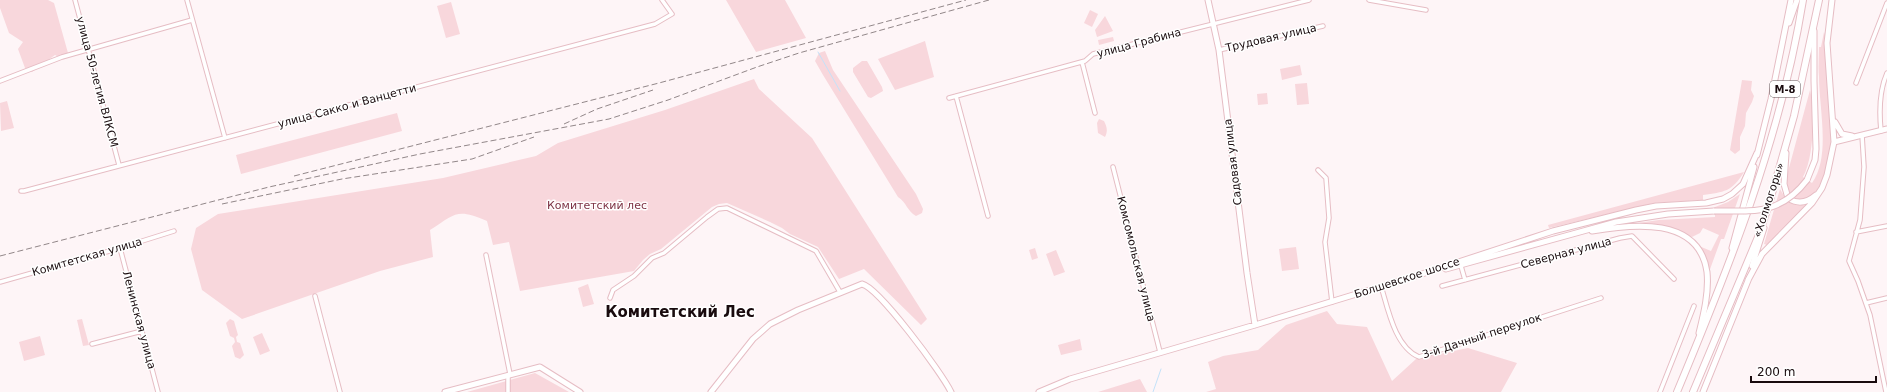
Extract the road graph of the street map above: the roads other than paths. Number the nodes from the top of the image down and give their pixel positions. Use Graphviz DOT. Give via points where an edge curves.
graph roads {
  1 [pos="75,0"];
  2 [pos="187,0"];
  3 [pos="662,0"];
  4 [pos="1208,0"];
  5 [pos="1309,0"];
  6 [pos="1370,0"];
  7 [pos="1791,0"];
  8 [pos="1797,0"];
  9 [pos="1803,0"];
  10 [pos="1819,0"];
  11 [pos="1832,0"];
  12 [pos="1887,4"];
  13 [pos="1426,10"];
  14 [pos="192,20"];
  15 [pos="1214,23"];
  16 [pos="1323,26"];
  17 [pos="1814,27"];
  18 [pos="1783,43"];
  19 [pos="88,50"];
  20 [pos="1219,50"];
  21 [pos="1082,62"];
  22 [pos="1887,72"];
  23 [pos="0,81"];
  24 [pos="1856,83"];
  25 [pos="956,96"];
  26 [pos="949,98"];
  27 [pos="1095,113"];
  28 [pos="1833,116"];
  29 [pos="1887,129"];
  30 [pos="1881,131"];
  31 [pos="1860,136"];
  32 [pos="225,138"];
  33 [pos="1834,142"];
  34 [pos="1786,146"];
  35 [pos="1757,153"];
  36 [pos="119,165"];
  37 [pos="1113,167"];
  38 [pos="1318,170"];
  39 [pos="1822,188"];
  40 [pos="21,190"];
  41 [pos="1769,204"];
  42 [pos="988,216"];
  43 [pos="1887,226"];
  44 [pos="174,231"];
  45 [pos="1856,232"];
  46 [pos="1563,237"];
  47 [pos="120,248"];
  48 [pos="486,255"];
  49 [pos="1461,266"];
  50 [pos="1727,266"];
  51 [pos="1422,274"];
  52 [pos="1674,279"];
  53 [pos="1464,280"];
  54 [pos="1748,280"];
  55 [pos="0,282"];
  56 [pos="1382,286"];
  57 [pos="1442,286"];
  58 [pos="840,292"];
  59 [pos="315,296"];
  60 [pos="610,298"];
  61 [pos="1601,298"];
  62 [pos="1887,298"];
  63 [pos="1332,302"];
  64 [pos="1866,303"];
  65 [pos="1694,306"];
  66 [pos="1255,325"];
  67 [pos="142,331"];
  68 [pos="92,344"];
  69 [pos="1696,345"];
  70 [pos="1160,352"];
  71 [pos="509,375"];
  72 [pos="158,392"];
  73 [pos="340,392"];
  74 [pos="445,392"];
  75 [pos="508,392"];
  76 [pos="580,392"];
  77 [pos="711,392"];
  78 [pos="951,392"];
  79 [pos="1039,392"];
  80 [pos="1660,392"];
  81 [pos="1676,392"];
  82 [pos="1693,392"];
  83 [pos="1703,392"];
  84 [pos="1886,392"];
  1 -- 19 [label="street, улица 50-летия ВЛКСМ"];
  2 -- 14 [label="street"];
  3 -- 32 [label="street, улица Сакко и Ванцетти" via="672,14 655,24"];
  4 -- 15 [label="main road, Садовая улица"];
  5 -- 15 [label="street, улица Грабина"];
  6 -- 13 [label="street"];
  7 -- 18 [label="main road"];
  8 -- 18 [label="main road"];
  9 -- 50 [label="highway, «Холмогоры» / М-8" via="1774,132 1743,228"];
  10 -- 17 [label="highway, «Холмогоры» / М-8"];
  11 -- 28 [label="main road" via="1827,43"];
  12 -- 24 [label="street"];
  14 -- 19 [label="street"];
  14 -- 32 [label="street"];
  15 -- 20 [label="main road, Садовая улица"];
  15 -- 21 [label="street, улица Грабина" via="1093,54"];
  16 -- 20 [label="street, Трудовая улица"];
  17 -- 34 [label="highway, «Холмогоры» / М-8"];
  17 -- 46 [label="main road, bridge" via="1816,149 1807,180 1793,196 1773,207 1754,211 1714,211 1642,217 1610,223"];
  18 -- 35 [label="main road"];
  19 -- 23 [label="street" via="62,57"];
  19 -- 36 [label="street, улица 50-летия ВЛКСМ"];
  20 -- 66 [label="main road, Садовая улица"];
  21 -- 25 [label="street, улица Грабина"];
  21 -- 27 [label="street"];
  22 -- 30 [label="street" via="1881,91"];
  25 -- 26 [label="street, улица Грабина"];
  25 -- 42 [label="street"];
  28 -- 31 [label="main road" via="1842,134"];
  28 -- 33 [label="main road"];
  29 -- 30 [label="main road"];
  30 -- 31 [label="main road"];
  31 -- 33 [label="main road"];
  31 -- 45 [label="street" via="1864,167 1860,220"];
  32 -- 36 [label="street, улица Сакко и Ванцетти"];
  33 -- 39 [label="main road" via="1830,166"];
  34 -- 39 [label="main road" via="1784,184 1788,198 1797,202 1806,201"];
  34 -- 41 [label="highway, «Холмогоры» / М-8"];
  35 -- 50 [label="main road"];
  35 -- 51 [label="main road, Болшевское шоссе" via="1742,184 1723,199 1706,203 1656,206 1594,220"];
  36 -- 40 [label="street, улица Сакко и Ванцетти"];
  37 -- 70 [label="street, Комсомольская улица"];
  38 -- 63 [label="street" via="1326,178 1329,218 1325,242"];
  39 -- 54 [label="main road" via="1812,203 1762,254"];
  41 -- 54 [label="main road" via="1761,241"];
  41 -- 82 [label="highway, «Холмогоры» / М-8" via="1758,237"];
  43 -- 45 [label="street"];
  44 -- 47 [label="street, Комитетская улица"];
  45 -- 64 [label="street" via="1849,261"];
  46 -- 49 [label="main road"];
  46 -- 69 [label="main road" via="1601,229 1639,226 1670,229 1686,237 1699,251 1707,273 1705,308"];
  47 -- 55 [label="street, Комитетская улица"];
  47 -- 67 [label="street, Ленинская улица"];
  48 -- 71 [label="street"];
  49 -- 51 [label="main road"];
  49 -- 53 [label="street"];
  50 -- 69 [label="highway, «Холмогоры» / М-8"];
  51 -- 56 [label="main road, Болшевское шоссе"];
  52 -- 53 [label="street, Северная улица" via="1632,236"];
  53 -- 57 [label="street, Северная улица"];
  54 -- 83 [label="main road"];
  56 -- 61 [label="street, 3-й Дачный переулок" via="1391,321 1400,338 1414,355 1419,357"];
  56 -- 63 [label="main road, Болшевское шоссе"];
  58 -- 60 [label="street" via="816,251 727,208 718,209 707,216 664,253 652,258 634,276 613,290"];
  58 -- 77 [label="main road" via="798,310 762,330"];
  58 -- 78 [label="main road" via="859,284 869,287 924,352"];
  59 -- 73 [label="street"];
  62 -- 64 [label="street"];
  63 -- 66 [label="main road, Болшевское шоссе"];
  64 -- 84 [label="street"];
  65 -- 80 [label="street"];
  66 -- 70 [label="main road, Болшевское шоссе"];
  67 -- 68 [label="street"];
  67 -- 72 [label="street, Ленинская улица"];
  69 -- 81 [label="highway, «Холмогоры» / М-8"];
  70 -- 79 [label="main road, Болшевское шоссе" via="1070,379"];
  71 -- 74 [label="main road"];
  71 -- 75 [label="street"];
  71 -- 76 [label="main road" via="538,367"];
}
